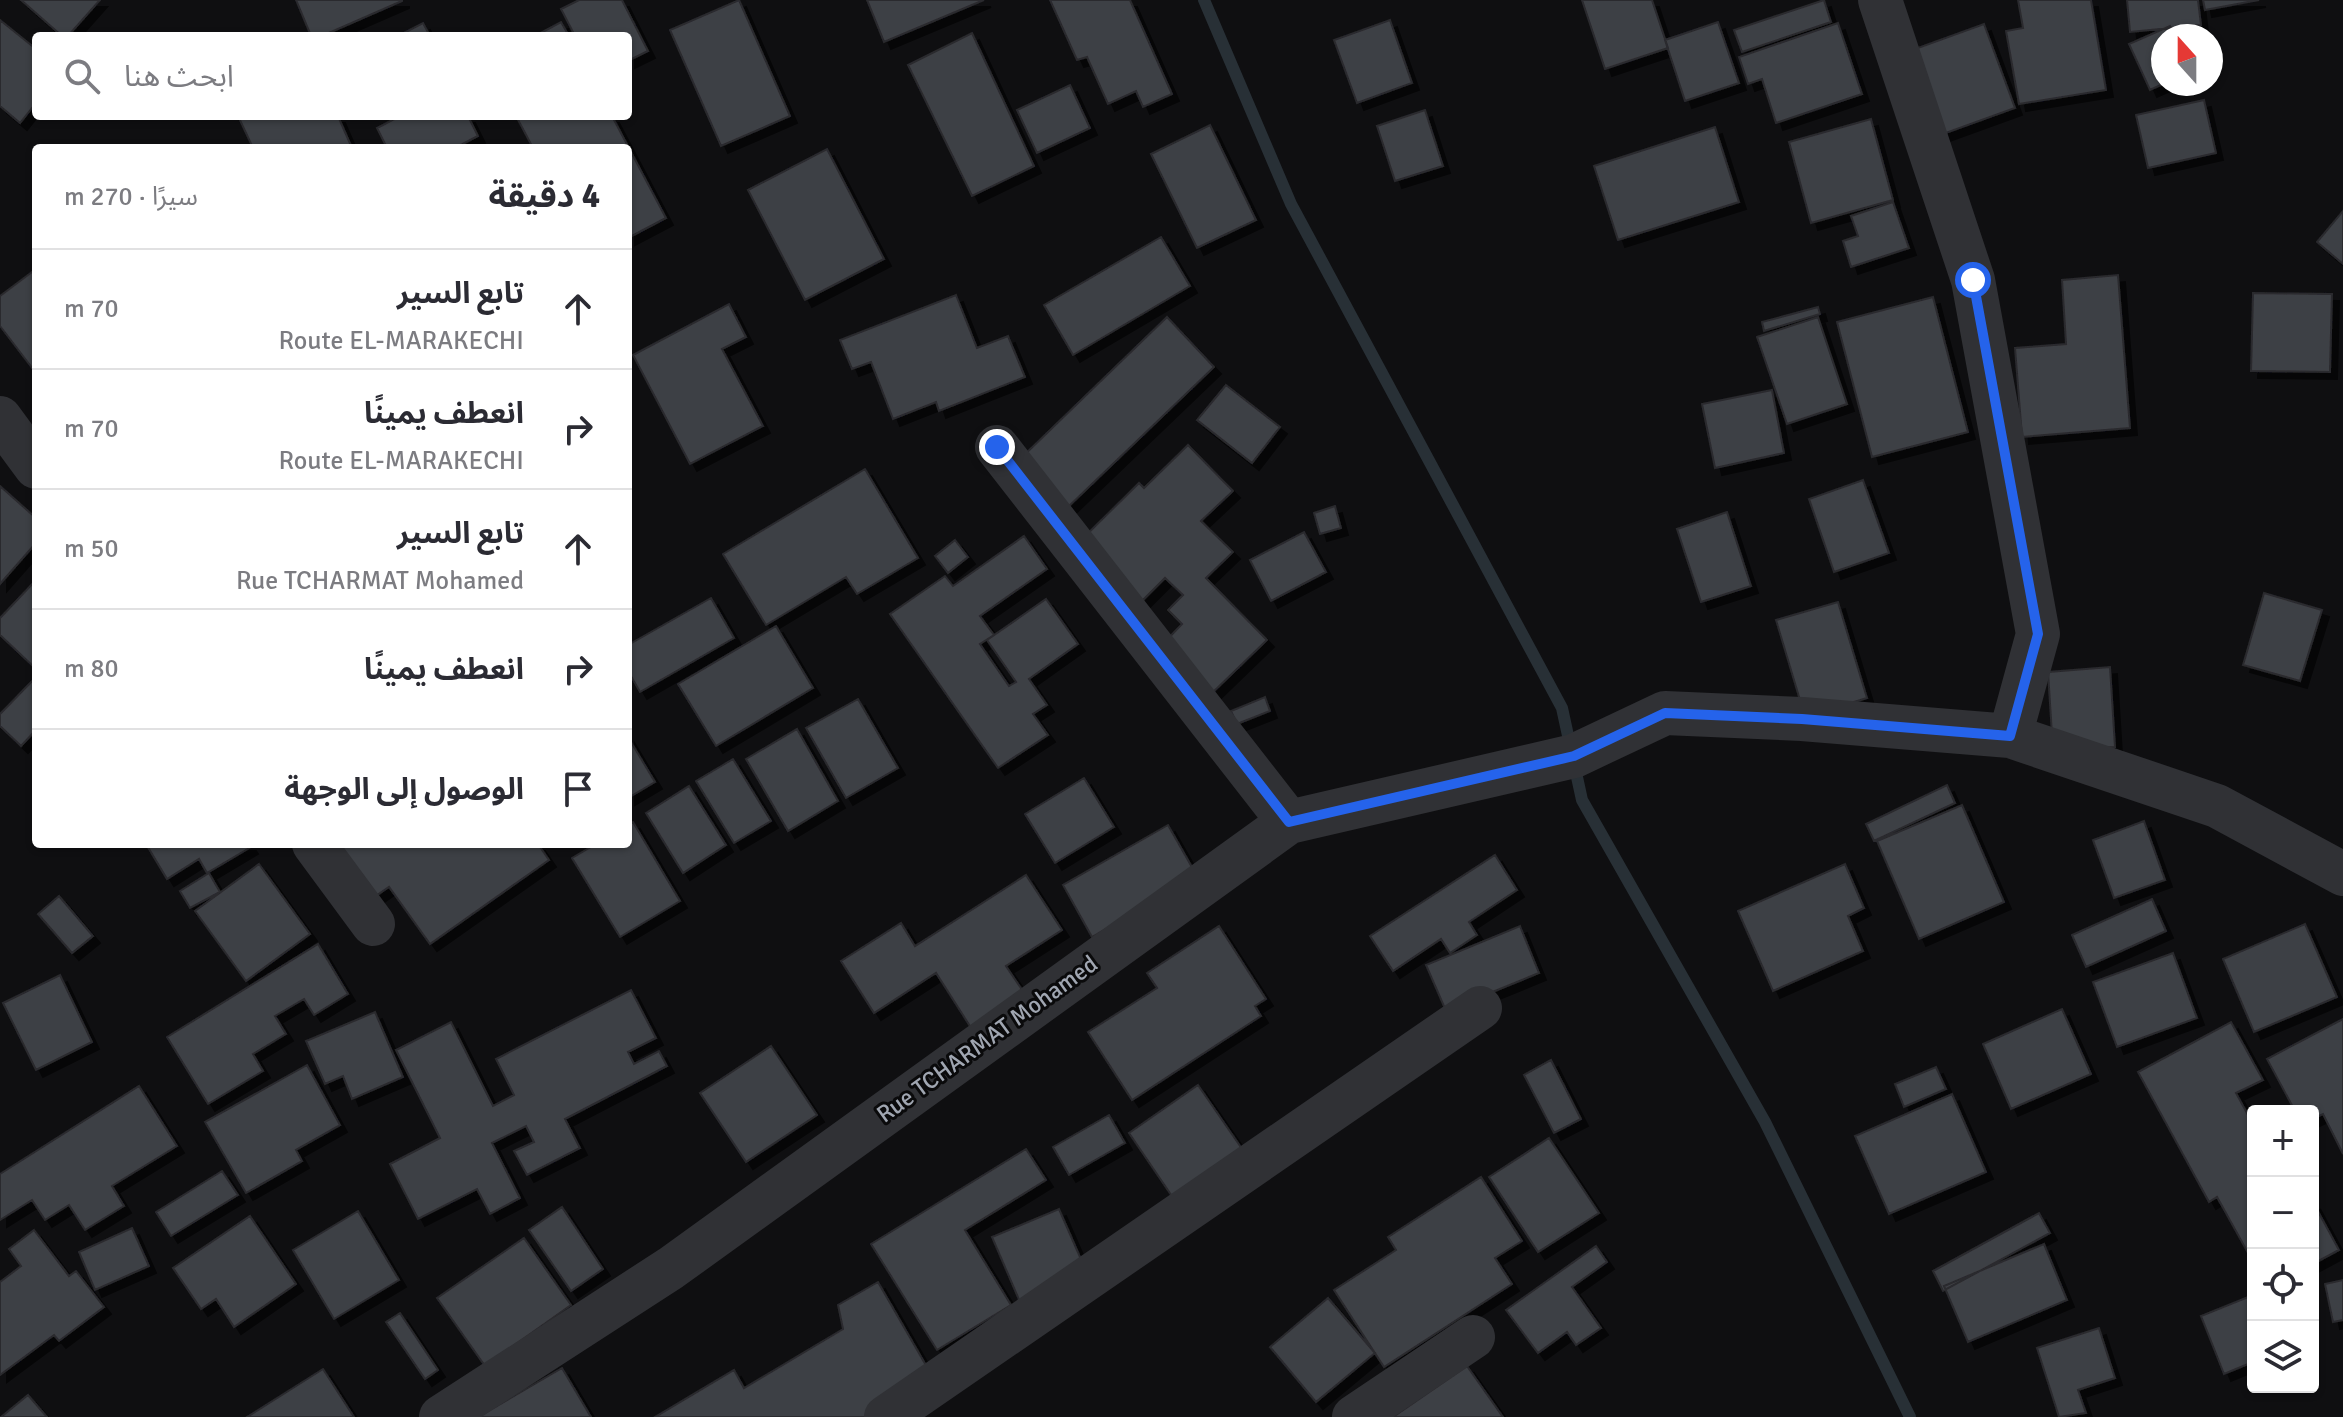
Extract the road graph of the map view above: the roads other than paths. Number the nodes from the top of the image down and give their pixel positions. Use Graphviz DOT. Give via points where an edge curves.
graph roads {
  1 [pos="1880,0"];
  2 [pos="0,418"];
  3 [pos="997,447"];
  4 [pos="32,462"];
  5 [pos="2010,736"];
  6 [pos="1289,822"];
  7 [pos="317,848"];
  8 [pos="2343,874"];
  9 [pos="373,924"];
  10 [pos="1480,1008"];
  11 [pos="1473,1337"];
  12 [pos="441,1417"];
  13 [pos="886,1417"];
  14 [pos="1354,1417"];
  1 -- 5 [label="street" via="1973,280 2038,634"];
  2 -- 4 [label="street"];
  3 -- 6 [label="street"];
  5 -- 6 [label="street, Rue TCHARMAT Mohamed" via="1665,713 1574,756"];
  5 -- 8 [label="street, Rue TCHARMAT Mohamed" via="2217,806"];
  6 -- 12 [label="street, Rue TCHARMAT Mohamed" via="671,1268"];
  7 -- 9 [label="street"];
  10 -- 13 [label="street"];
  11 -- 14 [label="street"];
}
